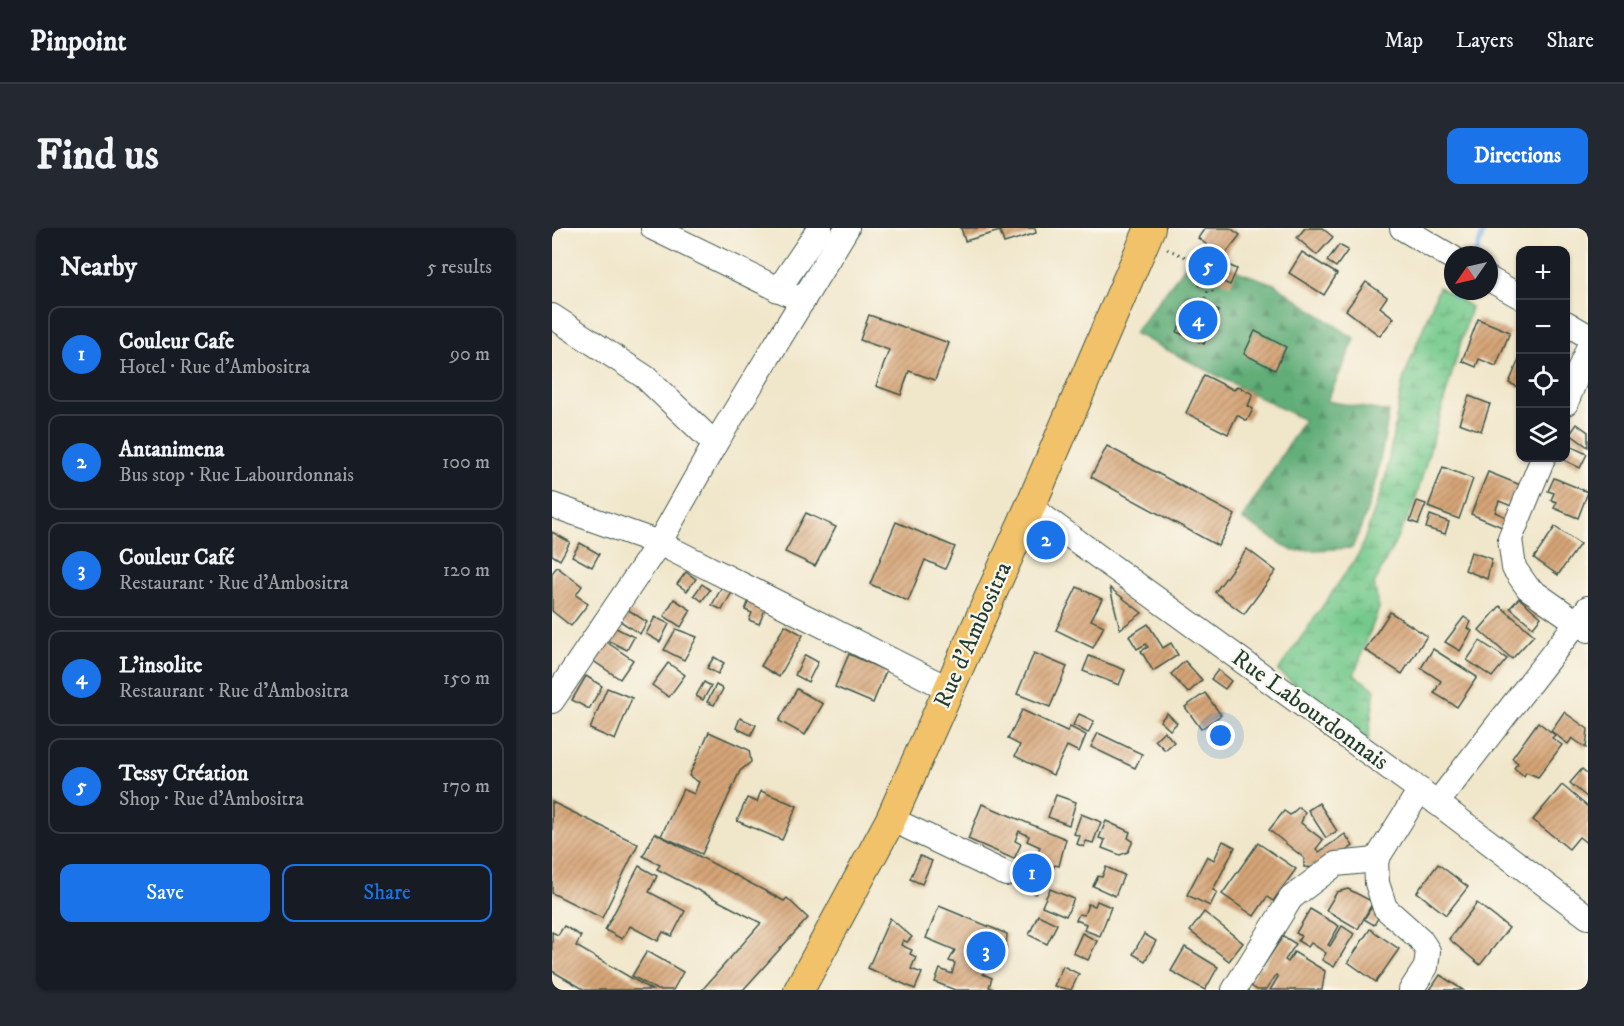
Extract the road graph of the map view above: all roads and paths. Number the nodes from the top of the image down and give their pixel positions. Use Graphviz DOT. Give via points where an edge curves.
graph roads {
  1 [pos="652,228"];
  2 [pos="820,228"];
  3 [pos="847,228"];
  4 [pos="1402,228"];
  5 [pos="1147,234"];
  6 [pos="1444,253"];
  7 [pos="1217,279"];
  8 [pos="1498,284"];
  9 [pos="1199,286"];
  10 [pos="778,290"];
  11 [pos="1516,294"];
  12 [pos="803,302"];
  13 [pos="1203,304"];
  14 [pos="552,316"];
  15 [pos="1570,325"];
  16 [pos="1588,336"];
  17 [pos="1588,348"];
  18 [pos="1570,393"];
  19 [pos="715,444"];
  20 [pos="1541,462"];
  21 [pos="552,505"];
  22 [pos="1030,507"];
  23 [pos="659,543"];
  24 [pos="1584,620"];
  25 [pos="949,689"];
  26 [pos="552,701"];
  27 [pos="1429,797"];
  28 [pos="891,819"];
  29 [pos="1376,860"];
  30 [pos="1006,874"];
  31 [pos="1588,917"];
  32 [pos="826,936"];
  33 [pos="775,990"];
  34 [pos="799,990"];
  35 [pos="1234,990"];
  36 [pos="1411,990"];
  1 -- 10 [label="street"];
  2 -- 10 [label="street"];
  3 -- 12 [label="street"];
  4 -- 6 [label="street"];
  5 -- 9 [label="path" via="1197,262 1193,272 1204,275"];
  5 -- 22 [label="main road, Rue d'Ambositra"];
  7 -- 13 [label="path"];
  8 -- 11 [label="street"];
  10 -- 12 [label="street"];
  12 -- 19 [label="street"];
  14 -- 19 [label="street" via="645,377"];
  15 -- 16 [label="street"];
  17 -- 18 [label="street"];
  19 -- 23 [label="street"];
  20 -- 24 [label="street" via="1510,539 1514,568 1527,588"];
  21 -- 23 [label="street"];
  22 -- 25 [label="main road, Rue d'Ambositra"];
  22 -- 27 [label="street, Rue Labourdonnais"];
  23 -- 25 [label="street"];
  23 -- 26 [label="street"];
  24 -- 27 [label="street"];
  25 -- 28 [label="main road, Rue d'Ambositra"];
  27 -- 29 [label="street"];
  27 -- 31 [label="street, Rue Labourdonnais"];
  28 -- 30 [label="street"];
  28 -- 32 [label="main road, Rue d'Ambositra"];
  29 -- 35 [label="street" via="1336,864 1291,898"];
  29 -- 36 [label="street" via="1377,883 1385,908 1428,951 1426,967"];
  32 -- 33 [label="main road, Rue d'Ambositra"];
  32 -- 34 [label="main road, Rue d'Ambositra"];
}
